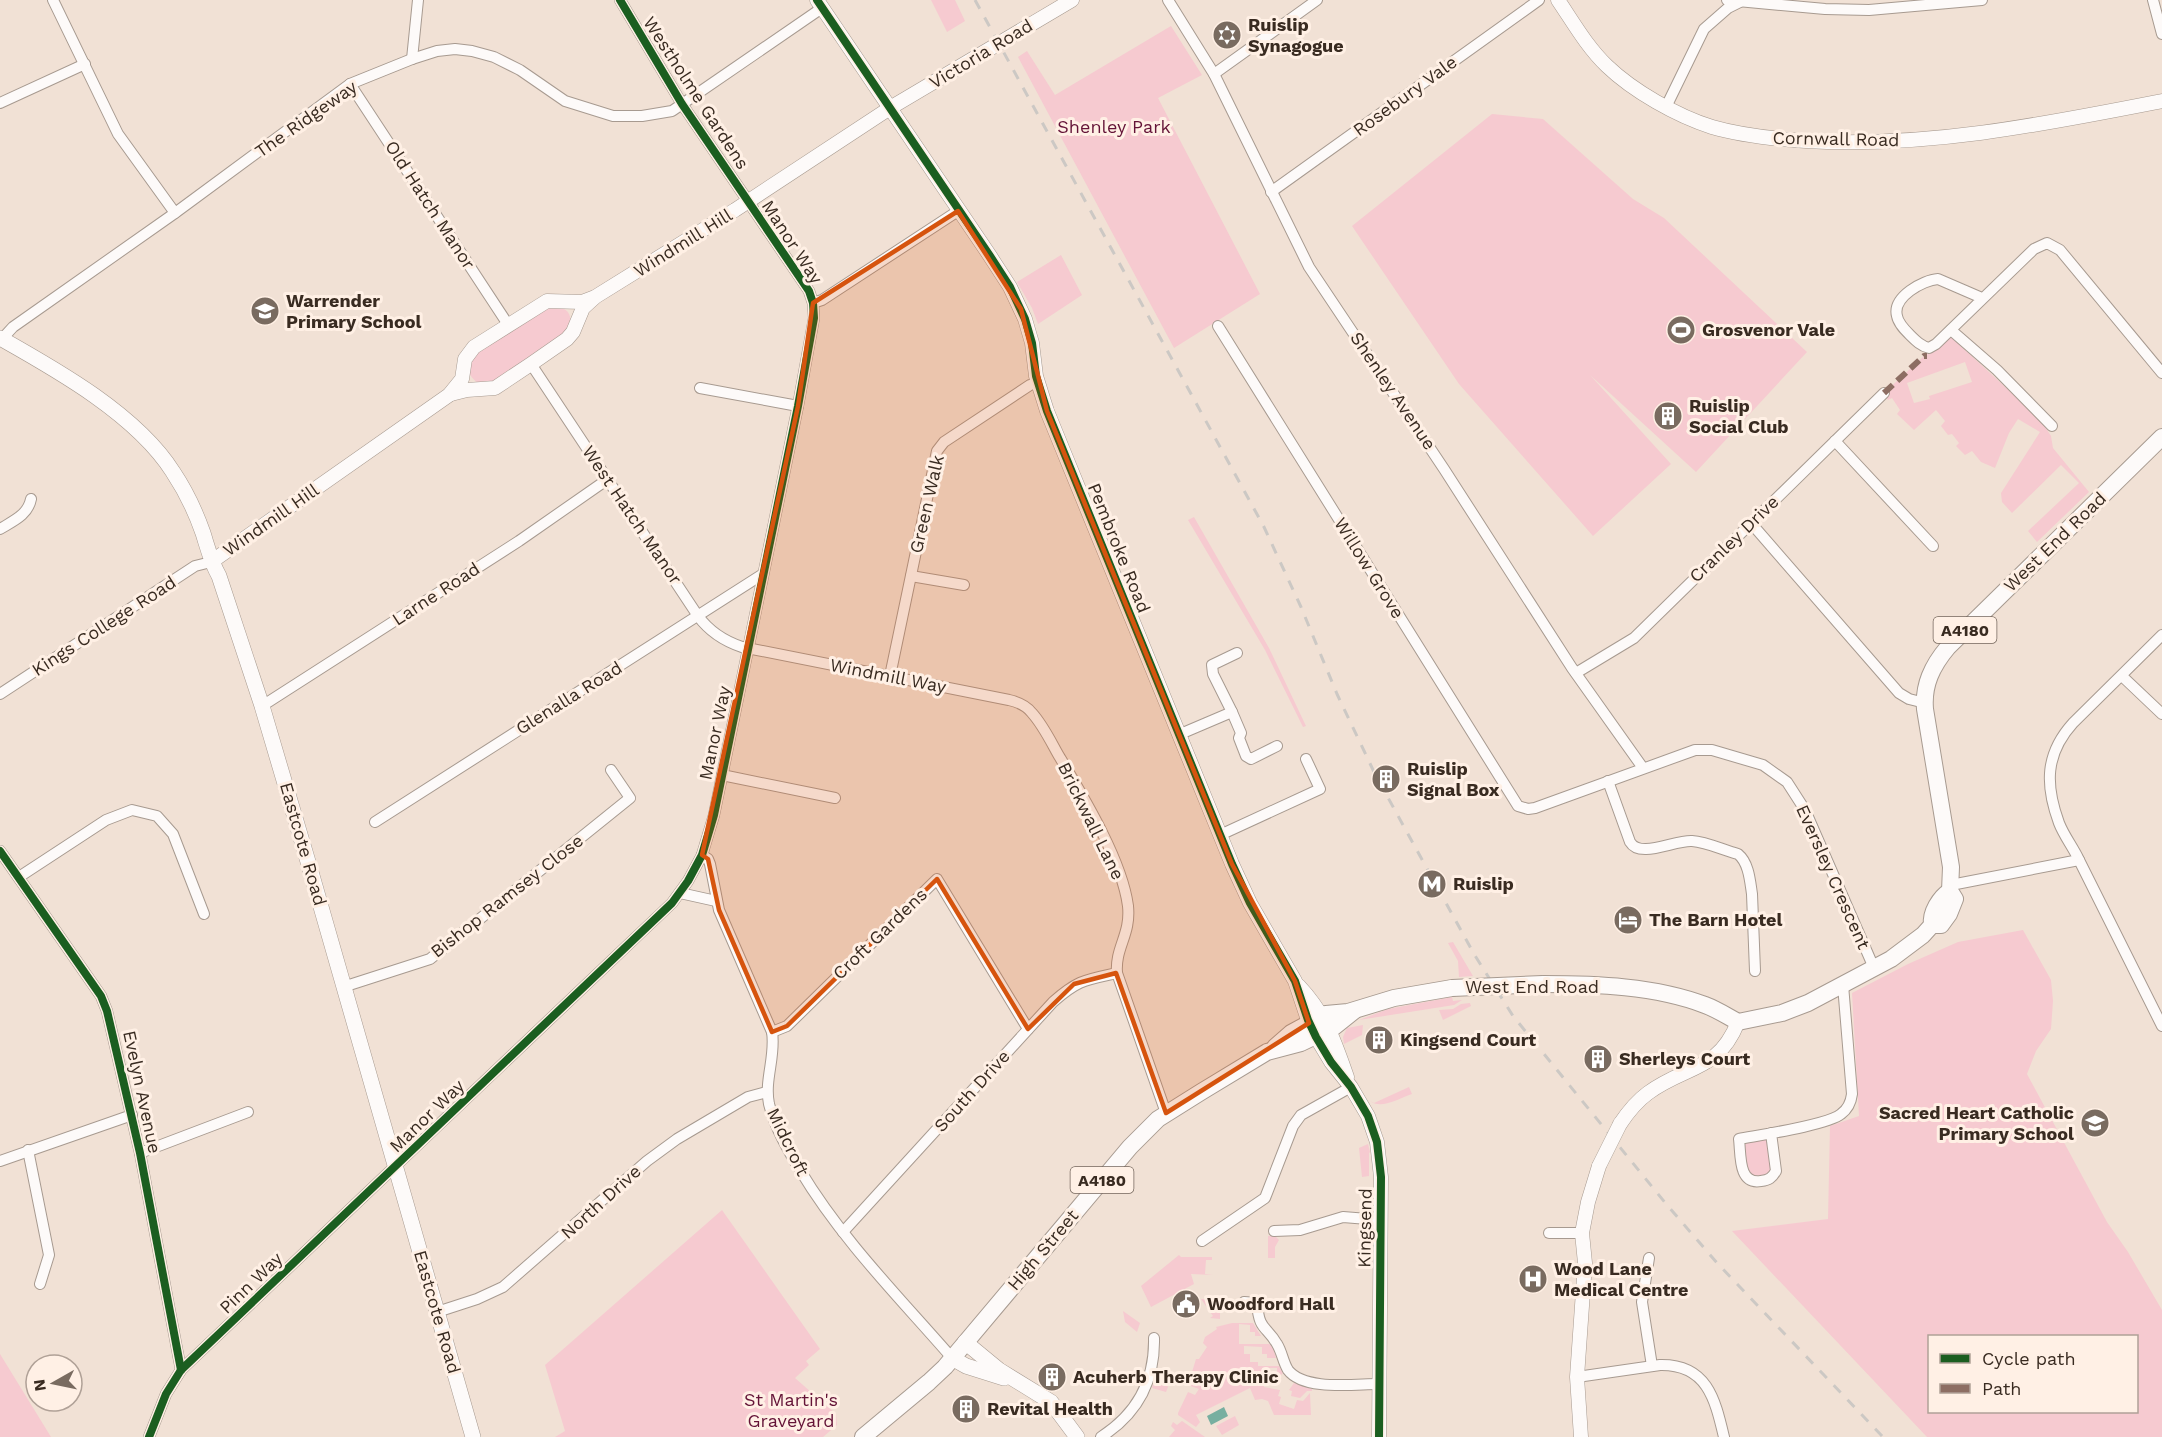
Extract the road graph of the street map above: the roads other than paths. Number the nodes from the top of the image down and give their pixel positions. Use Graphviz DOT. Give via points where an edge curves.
graph roads {
  1 [pos="53,0"];
  2 [pos="418,0"];
  3 [pos="620,0"];
  4 [pos="1072,0"];
  5 [pos="1168,0"];
  6 [pos="1317,0"];
  7 [pos="1539,0"];
  8 [pos="1558,0"];
  9 [pos="1727,0"];
  10 [pos="1742,0"];
  11 [pos="1982,0"];
  12 [pos="2154,0"];
  13 [pos="819,4"];
  14 [pos="2162,34"];
  15 [pos="412,59"];
  16 [pos="85,64"];
  17 [pos="1214,74"];
  18 [pos="351,84"];
  19 [pos="2162,101"];
  20 [pos="0,103"];
  21 [pos="682,104"];
  22 [pos="1666,107"];
  23 [pos="890,108"];
  24 [pos="1271,192"];
  25 [pos="748,202"];
  26 [pos="958,211"];
  27 [pos="175,213"];
  28 [pos="595,297"];
  29 [pos="1982,298"];
  30 [pos="813,303"];
  31 [pos="509,326"];
  32 [pos="1218,326"];
  33 [pos="1951,330"];
  34 [pos="1,338"];
  35 [pos="531,364"];
  36 [pos="2162,373"];
  37 [pos="1037,383"];
  38 [pos="700,388"];
  39 [pos="1884,393"];
  40 [pos="449,395"];
  41 [pos="798,406"];
  42 [pos="2052,426"];
  43 [pos="2162,437"];
  44 [pos="1835,441"];
  45 [pos="608,478"];
  46 [pos="31,499"];
  47 [pos="1750,523"];
  48 [pos="0,529"];
  49 [pos="1933,546"];
  50 [pos="211,562"];
  51 [pos="763,574"];
  52 [pos="911,576"];
  53 [pos="964,585"];
  54 [pos="698,616"];
  55 [pos="2162,635"];
  56 [pos="748,648"];
  57 [pos="1237,653"];
  58 [pos="1576,673"];
  59 [pos="890,676"];
  60 [pos="2122,676"];
  61 [pos="0,694"];
  62 [pos="1925,703"];
  63 [pos="262,706"];
  64 [pos="1026,707"];
  65 [pos="1232,712"];
  66 [pos="2162,714"];
  67 [pos="1178,735"];
  68 [pos="1277,747"];
  69 [pos="1306,759"];
  70 [pos="1643,768"];
  71 [pos="611,770"];
  72 [pos="722,775"];
  73 [pos="1608,781"];
  74 [pos="835,798"];
  75 [pos="1523,808"];
  76 [pos="375,822"];
  77 [pos="1220,835"];
  78 [pos="0,850"];
  79 [pos="702,855"];
  80 [pos="2079,860"];
  81 [pos="19,877"];
  82 [pos="1951,888"];
  83 [pos="680,893"];
  84 [pos="716,901"];
  85 [pos="204,914"];
  86 [pos="1874,969"];
  87 [pos="1755,971"];
  88 [pos="1117,973"];
  89 [pos="1843,985"];
  90 [pos="343,987"];
  91 [pos="1738,1022"];
  92 [pos="1317,1025"];
  93 [pos="2162,1026"];
  94 [pos="1028,1029"];
  95 [pos="772,1032"];
  96 [pos="1351,1087"];
  97 [pos="767,1092"];
  98 [pos="248,1112"];
  99 [pos="1166,1113"];
  100 [pos="132,1115"];
  101 [pos="1771,1133"];
  102 [pos="28,1150"];
  103 [pos="140,1153"];
  104 [pos="0,1161"];
  105 [pos="395,1167"];
  106 [pos="1380,1220"];
  107 [pos="1274,1231"];
  108 [pos="843,1232"];
  109 [pos="1549,1233"];
  110 [pos="1582,1233"];
  111 [pos="1202,1241"];
  112 [pos="1649,1258"];
  113 [pos="40,1284"];
  114 [pos="1244,1302"];
  115 [pos="437,1312"];
  116 [pos="1154,1338"];
  117 [pos="965,1342"];
  118 [pos="952,1358"];
  119 [pos="1652,1366"];
  120 [pos="181,1370"];
  121 [pos="1577,1377"];
  122 [pos="1016,1381"];
  123 [pos="1378,1384"];
  124 [pos="149,1437"];
  125 [pos="473,1437"];
  126 [pos="863,1437"];
  127 [pos="1077,1437"];
  128 [pos="1101,1437"];
  129 [pos="1379,1437"];
  130 [pos="1581,1437"];
  131 [pos="1724,1437"];
  1 -- 16 [label="street"];
  2 -- 15 [label="street"];
  3 -- 21 [label="street, Westholme Gardens"];
  4 -- 23 [label="street, Victoria Road"];
  5 -- 17 [label="street, Shenley Avenue"];
  6 -- 17 [label="street"];
  7 -- 24 [label="street, Rosebury Vale"];
  8 -- 22 [label="street, Cornwall Road" via="1606,65"];
  9 -- 10 [label="street"];
  10 -- 11 [label="street" via="1869,10"];
  10 -- 22 [label="street" via="1704,29"];
  12 -- 14 [label="street"];
  13 -- 21 [label="street, The Ridgeway"];
  13 -- 23 [label="street, Pembroke Road"];
  15 -- 18 [label="street, The Ridgeway"];
  15 -- 21 [label="street, The Ridgeway" via="455,49 494,57 565,101 613,116 672,111"];
  16 -- 20 [label="street"];
  16 -- 27 [label="street" via="118,134"];
  17 -- 24 [label="street, Shenley Avenue"];
  18 -- 27 [label="street, The Ridgeway"];
  18 -- 31 [label="street, Old Hatch Manor"];
  19 -- 22 [label="street, Cornwall Road" via="1970,135 1842,143 1765,138 1711,127"];
  21 -- 25 [label="street, Westholme Gardens"];
  23 -- 25 [label="street, Windmill Hill"];
  23 -- 26 [label="street, Pembroke Road"];
  24 -- 58 [label="street, Shenley Avenue" via="1309,267"];
  25 -- 28 [label="street, Windmill Hill"];
  25 -- 30 [label="street, Manor Way" via="809,291"];
  26 -- 30 [label="street"];
  26 -- 37 [label="street, Pembroke Road" via="1021,309 1030,334"];
  27 -- 34 [label="street, The Ridgeway"];
  28 -- 31 [label="street, Windmill Hill" via="582,302 548,302"];
  28 -- 35 [label="street, Windmill Hill" via="583,308 567,339"];
  29 -- 33 [label="street"];
  29 -- 33 [label="street" via="1931,279 1915,287 1896,308 1907,332 1922,346 1929,348"];
  29 -- 36 [label="street" via="2034,249 2047,243 2054,245"];
  30 -- 41 [label="street, Manor Way"];
  31 -- 40 [label="street, Windmill Hill" via="474,347 465,359 462,379"];
  32 -- 75 [label="street, Willow Grove" via="1514,802"];
  33 -- 42 [label="street"];
  34 -- 50 [label="main road, Eastcote Road" via="96,397 148,441 172,470 187,498"];
  35 -- 40 [label="street, Windmill Hill" via="495,388"];
  35 -- 45 [label="street, West Hatch Manor"];
  37 -- 52 [label="street, Green Walk" via="939,447"];
  37 -- 67 [label="street, Pembroke Road"];
  38 -- 41 [label="street"];
  39 -- 44 [label="street, Cranley Drive"];
  40 -- 50 [label="street, Windmill Hill"];
  41 -- 51 [label="street, Manor Way"];
  43 -- 62 [label="main road, West End Road / A4180" via="1948,647 1930,674"];
  44 -- 47 [label="street, Cranley Drive"];
  44 -- 49 [label="street"];
  45 -- 54 [label="street, West Hatch Manor"];
  45 -- 63 [label="street, Larne Road" via="519,541"];
  46 -- 48 [label="street" via="24,513"];
  47 -- 58 [label="street, Cranley Drive" via="1634,638"];
  47 -- 62 [label="street" via="1899,693"];
  50 -- 61 [label="street, Kings College Road" via="195,566"];
  50 -- 63 [label="main road, Eastcote Road"];
  51 -- 54 [label="street, Glenalla Road"];
  51 -- 56 [label="street, Manor Way"];
  52 -- 53 [label="street"];
  52 -- 59 [label="street, Green Walk"];
  54 -- 56 [label="street, West Hatch Manor" via="719,636"];
  54 -- 76 [label="street, Glenalla Road"];
  55 -- 60 [label="street"];
  56 -- 59 [label="street, Windmill Way"];
  56 -- 72 [label="street, Manor Way"];
  57 -- 65 [label="street" via="1212,665"];
  58 -- 70 [label="street, Shenley Avenue"];
  59 -- 64 [label="street, Windmill Way" via="1009,700"];
  60 -- 66 [label="street"];
  60 -- 80 [label="street" via="2065,732 2052,753 2049,779 2054,808"];
  62 -- 82 [label="main road, West End Road / A4180"];
  63 -- 90 [label="main road, Eastcote Road"];
  64 -- 88 [label="street, Brickwall Lane" via="1039,721 1084,798 1118,872 1129,918"];
  65 -- 67 [label="street"];
  65 -- 68 [label="street" via="1246,756 1251,759"];
  67 -- 77 [label="street, Pembroke Road"];
  69 -- 77 [label="street" via="1320,789"];
  70 -- 73 [label="street, Eversley Crescent"];
  70 -- 86 [label="street, Eversley Crescent" via="1703,749 1776,772 1805,810"];
  71 -- 90 [label="street, Bishop Ramsey Close" via="630,798 430,959"];
  72 -- 74 [label="street"];
  72 -- 79 [label="street, Manor Way"];
  73 -- 75 [label="street, Eversley Crescent" via="1535,808"];
  73 -- 87 [label="street" via="1635,848 1696,842 1742,858 1752,894"];
  77 -- 92 [label="street, Pembroke Road" via="1250,903 1295,981 1312,1000"];
  78 -- 81 [label="street, Evelyn Avenue"];
  79 -- 83 [label="street, Manor Way"];
  79 -- 84 [label="street, Midcroft" via="710,864"];
  80 -- 82 [label="street"];
  80 -- 93 [label="street"];
  81 -- 85 [label="street" via="106,820 132,810 157,816 173,834"];
  81 -- 100 [label="street, Evelyn Avenue" via="101,996 113,1028"];
  82 -- 86 [label="main road" via="1931,917 1932,925 1908,947"];
  83 -- 84 [label="street"];
  83 -- 105 [label="street, Manor Way"];
  84 -- 95 [label="street, Midcroft"];
  86 -- 89 [label="main road"];
  88 -- 94 [label="street, South Drive" via="1074,984"];
  88 -- 99 [label="street, Brickwall Lane"];
  89 -- 91 [label="main road" via="1795,1009"];
  89 -- 101 [label="street" via="1851,1102 1833,1119"];
  90 -- 105 [label="main road, Eastcote Road"];
  91 -- 92 [label="main road, West End Road, bridge" via="1676,996 1621,988 1543,984 1452,988 1394,998"];
  91 -- 110 [label="street, bridge" via="1717,1056 1650,1092 1628,1112 1599,1166"];
  92 -- 96 [label="street, Kingsend" via="1331,1062"];
  92 -- 99 [label="main road, High Street / A4180"];
  94 -- 95 [label="street, Croft Gardens" via="937,879 787,1026"];
  94 -- 108 [label="street, South Drive"];
  95 -- 97 [label="street, Midcroft"];
  96 -- 106 [label="street, Kingsend" via="1377,1142"];
  96 -- 111 [label="street" via="1301,1115 1265,1198"];
  97 -- 108 [label="street, Midcroft" via="774,1119 792,1156"];
  97 -- 115 [label="street, North Drive" via="748,1097 647,1161 503,1287"];
  98 -- 103 [label="street"];
  99 -- 117 [label="main road, High Street / A4180" via="1130,1147"];
  100 -- 102 [label="street"];
  100 -- 103 [label="street, Evelyn Avenue"];
  101 -- 101 [label="street" via="1739,1139 1743,1170 1754,1183 1767,1180 1776,1171"];
  102 -- 104 [label="street"];
  102 -- 113 [label="street" via="49,1255"];
  103 -- 120 [label="street, Evelyn Avenue"];
  105 -- 115 [label="main road, Eastcote Road"];
  105 -- 120 [label="street, Pinn Way"];
  106 -- 107 [label="street" via="1343,1217 1300,1230"];
  106 -- 123 [label="street, Kingsend"];
  108 -- 118 [label="street, Midcroft"];
  109 -- 110 [label="street"];
  110 -- 121 [label="street" via="1585,1263"];
  112 -- 119 [label="street" via="1642,1302"];
  114 -- 123 [label="street" via="1257,1303 1260,1323 1298,1379 1311,1383"];
  115 -- 125 [label="main road, Eastcote Road"];
  116 -- 128 [label="street" via="1154,1359 1145,1390 1127,1416"];
  117 -- 118 [label="main road, High Street / A4180"];
  117 -- 122 [label="main road"];
  118 -- 122 [label="main road"];
  118 -- 126 [label="main road, High Street / A4180"];
  119 -- 121 [label="street"];
  119 -- 131 [label="street" via="1678,1367 1704,1382 1715,1403"];
  120 -- 124 [label="street, Pinn Way" via="166,1394"];
  121 -- 130 [label="street"];
  122 -- 127 [label="main road" via="1051,1402"];
  123 -- 129 [label="street, Kingsend"];
}
